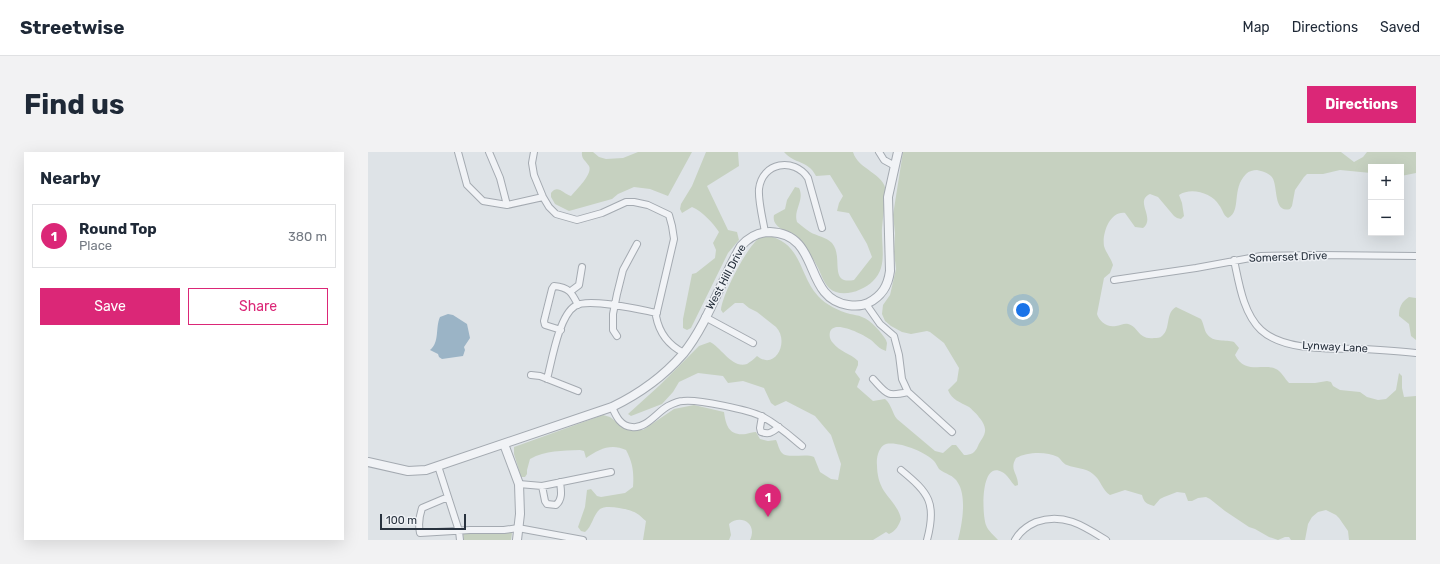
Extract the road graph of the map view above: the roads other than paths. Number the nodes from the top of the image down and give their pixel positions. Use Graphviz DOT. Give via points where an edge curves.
graph roads {
  1 [pos="458,152"];
  2 [pos="489,152"];
  3 [pos="534,152"];
  4 [pos="879,152"];
  5 [pos="898,152"];
  6 [pos="895,166"];
  7 [pos="543,197"];
  8 [pos="507,205"];
  9 [pos="822,228"];
  10 [pos="765,232"];
  11 [pos="637,244"];
  12 [pos="1416,256"];
  13 [pos="1234,260"];
  14 [pos="582,267"];
  15 [pos="1114,280"];
  16 [pos="571,291"];
  17 [pos="866,304"];
  18 [pos="578,305"];
  19 [pos="615,305"];
  20 [pos="657,313"];
  21 [pos="705,317"];
  22 [pos="560,330"];
  23 [pos="617,336"];
  24 [pos="753,343"];
  25 [pos="1416,352"];
  26 [pos="684,353"];
  27 [pos="531,375"];
  28 [pos="873,378"];
  29 [pos="547,379"];
  30 [pos="578,390"];
  31 [pos="908,392"];
  32 [pos="612,407"];
  33 [pos="762,416"];
  34 [pos="779,426"];
  35 [pos="952,432"];
  36 [pos="504,444"];
  37 [pos="802,446"];
  38 [pos="368,462"];
  39 [pos="438,466"];
  40 [pos="901,470"];
  41 [pos="611,472"];
  42 [pos="560,482"];
  43 [pos="519,484"];
  44 [pos="542,486"];
  45 [pos="448,497"];
  46 [pos="518,528"];
  47 [pos="459,531"];
  48 [pos="460,540"];
  49 [pos="517,540"];
  50 [pos="583,540"];
  51 [pos="927,540"];
  52 [pos="1015,540"];
  53 [pos="1106,540"];
  1 -- 8 [label="street" via="467,185 483,201"];
  2 -- 8 [label="street" via="500,178"];
  3 -- 7 [label="street" via="534,175"];
  4 -- 6 [label="street" via="884,160"];
  5 -- 6 [label="street"];
  6 -- 17 [label="street" via="888,197 890,272 884,290"];
  7 -- 8 [label="street"];
  7 -- 20 [label="street" via="556,214 577,220 602,213 626,202 648,205 669,215 674,239"];
  9 -- 10 [label="street" via="808,178 799,168 782,164 766,172 760,184"];
  10 -- 17 [label="street" via="785,235 797,242 806,255 819,286 834,301 853,306"];
  10 -- 21 [label="street, West Hill Drive" via="750,237 741,246"];
  11 -- 19 [label="street" via="623,270"];
  12 -- 13 [label="street, Somerset Drive" via="1261,256"];
  13 -- 15 [label="street, Somerset Drive"];
  13 -- 25 [label="street, Lynway Lane" via="1247,310 1261,330 1272,338 1304,347"];
  14 -- 16 [label="street" via="579,285"];
  16 -- 18 [label="street"];
  16 -- 22 [label="street" via="557,286 552,289 544,321 545,325"];
  17 -- 31 [label="street" via="880,324 894,336 902,378"];
  18 -- 19 [label="street"];
  18 -- 22 [label="street" via="567,314"];
  19 -- 20 [label="street"];
  19 -- 23 [label="street" via="612,330"];
  20 -- 26 [label="street" via="658,326 666,338 674,348"];
  21 -- 24 [label="street"];
  21 -- 26 [label="street, West Hill Drive"];
  22 -- 29 [label="street"];
  26 -- 32 [label="street, West Hill Drive" via="643,390"];
  27 -- 29 [label="street"];
  28 -- 31 [label="street" via="883,390 891,394"];
  29 -- 30 [label="street"];
  31 -- 35 [label="street"];
  32 -- 33 [label="street" via="616,418 633,428 647,422 667,406 682,400 722,405"];
  32 -- 36 [label="street, West Hill Drive"];
  33 -- 34 [label="street"];
  33 -- 34 [label="street" via="761,432 772,433"];
  34 -- 37 [label="street"];
  36 -- 39 [label="street, West Hill Drive"];
  36 -- 43 [label="street"];
  38 -- 39 [label="street, West Hill Drive" via="408,471"];
  39 -- 45 [label="street"];
  40 -- 51 [label="street" via="919,484 931,507"];
  41 -- 42 [label="street"];
  42 -- 44 [label="street"];
  42 -- 44 [label="street" via="561,495 559,504 556,505 547,504"];
  43 -- 44 [label="street"];
  43 -- 46 [label="street"];
  45 -- 47 [label="street"];
  45 -- 47 [label="street" via="422,508 418,526 420,533"];
  46 -- 47 [label="street"];
  46 -- 49 [label="street"];
  46 -- 50 [label="street"];
  47 -- 48 [label="street"];
  52 -- 53 [label="street" via="1028,526 1055,518 1069,520"];
}
